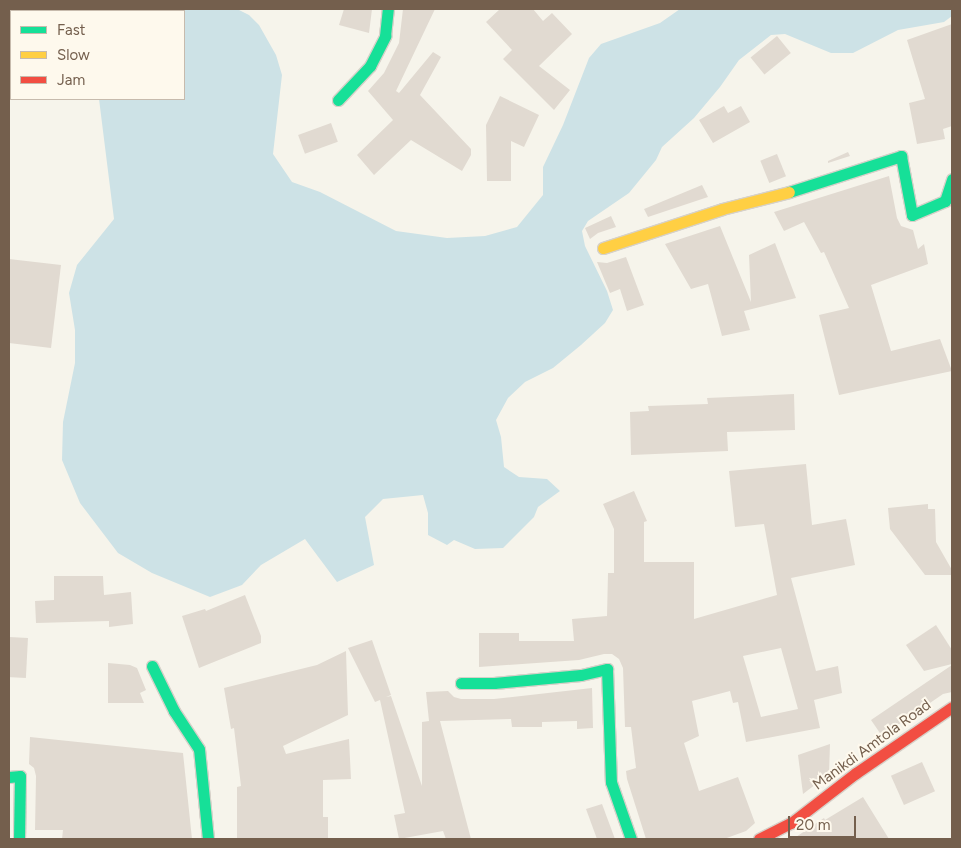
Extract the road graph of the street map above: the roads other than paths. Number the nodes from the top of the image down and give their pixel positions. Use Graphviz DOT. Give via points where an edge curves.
graph roads {
  1 [pos="388,9"];
  2 [pos="338,100"];
  3 [pos="952,179"];
  4 [pos="602,248"];
  5 [pos="152,666"];
  6 [pos="461,683"];
  7 [pos="952,707"];
  8 [pos="9,776"];
  9 [pos="19,839"];
  10 [pos="208,839"];
  11 [pos="631,839"];
  12 [pos="759,839"];
  1 -- 2 [label="street" via="385,36 370,66"];
  3 -- 4 [label="street" via="946,201 912,215 901,156 795,190 722,208"];
  5 -- 10 [label="street" via="174,711 199,749"];
  6 -- 11 [label="street" via="581,675 607,669 611,782"];
  7 -- 12 [label="street, Manikdi Amtola Road" via="856,773 791,823"];
  8 -- 9 [label="street" via="20,776"];
}
